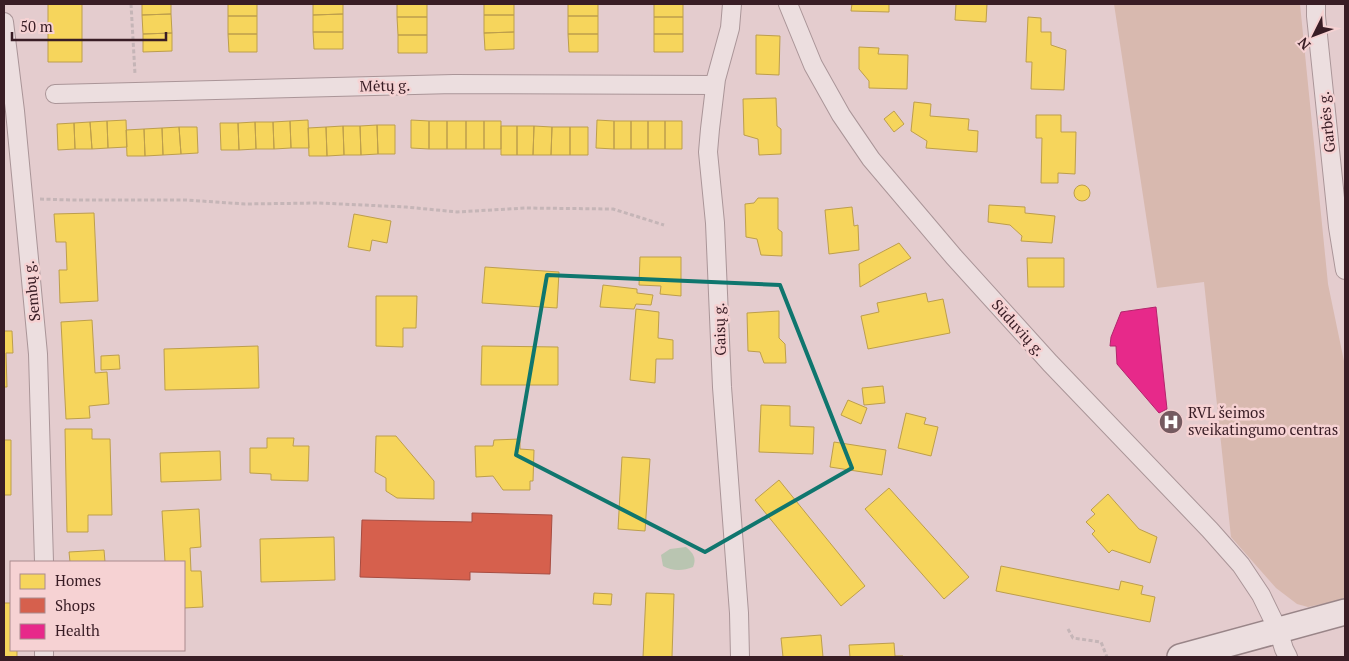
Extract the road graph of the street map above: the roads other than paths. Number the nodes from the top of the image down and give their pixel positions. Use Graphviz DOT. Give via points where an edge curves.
graph roads {
  1 [pos="732,4"];
  2 [pos="788,4"];
  3 [pos="1316,4"];
  4 [pos="4,22"];
  5 [pos="715,84"];
  6 [pos="55,94"];
  7 [pos="1345,270"];
  8 [pos="44,561"];
  9 [pos="1345,612"];
  10 [pos="1278,630"];
  11 [pos="740,657"];
  12 [pos="1180,657"];
  13 [pos="1288,657"];
  1 -- 5 [label="street, Gaisų g." via="730,28"];
  2 -- 10 [label="street, Sūduvių g." via="813,65 871,159 954,258 1241,565 1261,595"];
  3 -- 7 [label="street, Garbės g."];
  4 -- 8 [label="street, Sembų g." via="38,354"];
  5 -- 6 [label="street, Mėtų g." via="454,84"];
  5 -- 11 [label="street, Gaisų g." via="708,152 716,223 722,387"];
  9 -- 10 [label="street"];
  10 -- 12 [label="street"];
  10 -- 13 [label="street, Sūduvių g."];
}
